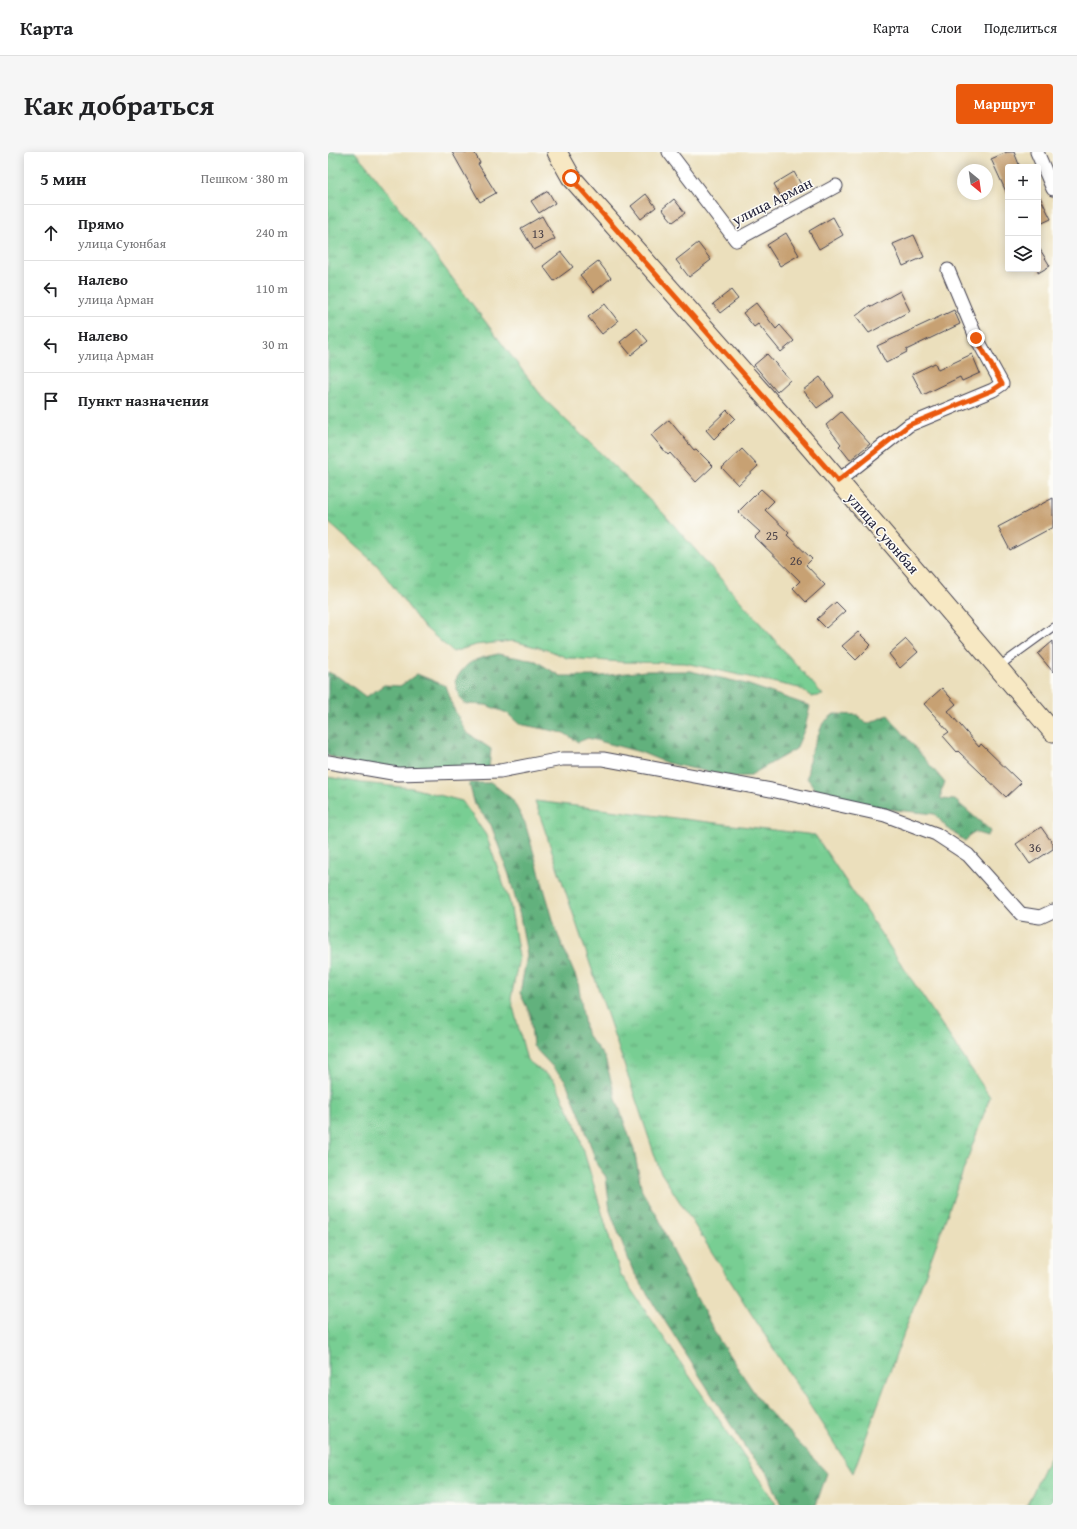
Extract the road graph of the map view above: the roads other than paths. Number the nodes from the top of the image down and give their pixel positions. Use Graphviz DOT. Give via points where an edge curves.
graph roads {
  1 [pos="557,152"];
  2 [pos="669,152"];
  3 [pos="1037,152"];
  4 [pos="836,186"];
  5 [pos="1053,189"];
  6 [pos="948,270"];
  7 [pos="838,481"];
  8 [pos="1053,627"];
  9 [pos="998,667"];
  10 [pos="1053,732"];
  11 [pos="328,762"];
  12 [pos="1053,911"];
  1 -- 7 [label="main road, улица Суюнбая" via="571,178"];
  2 -- 4 [label="street, улица Арман" via="736,240"];
  3 -- 5 [label="street"];
  6 -- 7 [label="street" via="976,338 1002,384 909,425"];
  7 -- 9 [label="main road, улица Суюнбая"];
  8 -- 9 [label="lane"];
  9 -- 10 [label="main road, улица Суюнбая"];
  11 -- 12 [label="street" via="398,774 500,771 562,759 603,759 771,790 885,815 936,834 968,855 1020,914 1040,917"];
}
